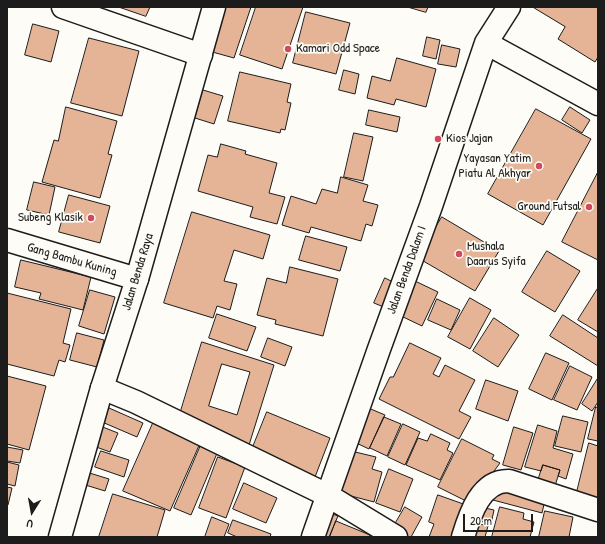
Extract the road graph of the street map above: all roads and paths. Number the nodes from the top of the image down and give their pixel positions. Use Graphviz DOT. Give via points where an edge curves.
graph roads {
  1 [pos="63,7"];
  2 [pos="214,7"];
  3 [pos="509,7"];
  4 [pos="486,43"];
  5 [pos="201,55"];
  6 [pos="598,104"];
  7 [pos="7,240"];
  8 [pos="137,279"];
  9 [pos="102,388"];
  10 [pos="327,495"];
  11 [pos="598,510"];
  12 [pos="60,537"];
  13 [pos="313,537"];
  14 [pos="396,537"];
  15 [pos="463,537"];
  1 -- 5 [label="street"];
  2 -- 5 [label="street, Jalan Benda Raya"];
  3 -- 4 [label="street, Jalan Benda Dalam I"];
  4 -- 6 [label="street"];
  4 -- 10 [label="street, Jalan Benda Dalam I" via="431,206"];
  5 -- 8 [label="street, Jalan Benda Raya"];
  7 -- 8 [label="street, Gang Bambu Kuning"];
  8 -- 9 [label="street, Jalan Benda Raya"];
  9 -- 10 [label="street"];
  9 -- 12 [label="street, Jalan Benda Raya"];
  10 -- 13 [label="street, Jalan Benda Dalam I"];
  10 -- 14 [label="street"];
  11 -- 15 [label="street" via="509,482 498,481 481,496"];
}
